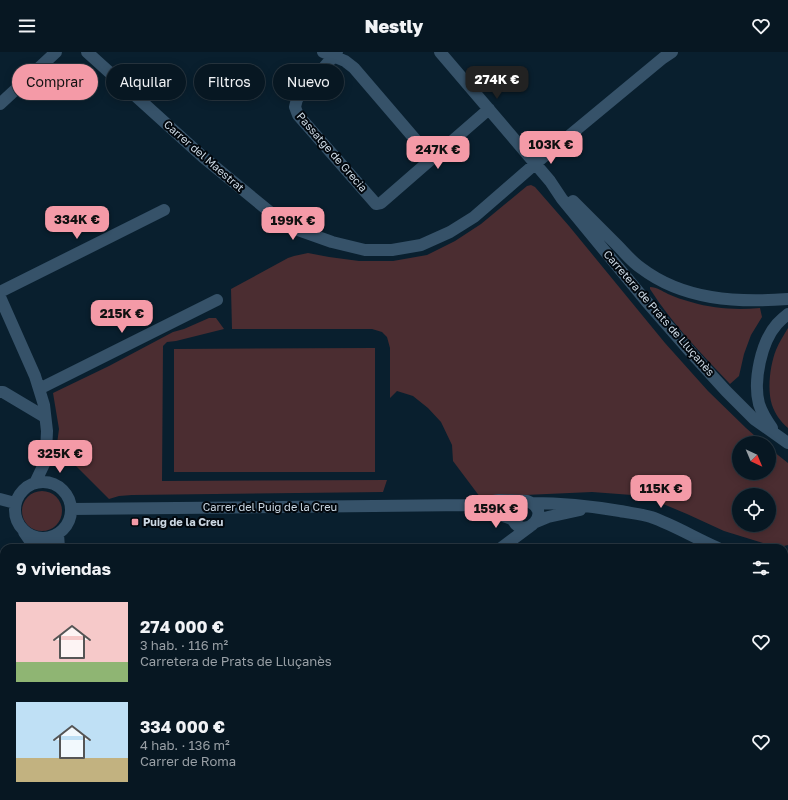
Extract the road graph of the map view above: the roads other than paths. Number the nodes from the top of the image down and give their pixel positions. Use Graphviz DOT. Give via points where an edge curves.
graph roads {
  1 [pos="56,52"];
  2 [pos="87,52"];
  3 [pos="440,52"];
  4 [pos="672,52"];
  5 [pos="331,54"];
  6 [pos="0,104"];
  7 [pos="489,109"];
  8 [pos="432,159"];
  9 [pos="535,164"];
  10 [pos="550,181"];
  11 [pos="164,210"];
  12 [pos="0,292"];
  13 [pos="0,297"];
  14 [pos="788,299"];
  15 [pos="217,300"];
  16 [pos="788,314"];
  17 [pos="39,389"];
  18 [pos="0,392"];
  19 [pos="45,417"];
  20 [pos="778,436"];
  21 [pos="788,443"];
  22 [pos="35,483"];
  23 [pos="0,499"];
  24 [pos="527,502"];
  25 [pos="15,503"];
  26 [pos="469,505"];
  27 [pos="592,507"];
  28 [pos="71,509"];
  29 [pos="513,521"];
  30 [pos="534,524"];
  31 [pos="23,531"];
  32 [pos="58,534"];
  33 [pos="32,544"];
  34 [pos="59,544"];
  35 [pos="499,544"];
  36 [pos="506,544"];
  37 [pos="709,544"];
  1 -- 6 [label="street"];
  2 -- 9 [label="street, Carrer del Maestrat" via="203,157 287,226 332,242 365,250 392,250 421,245 450,232 474,217"];
  3 -- 7 [label="street, Carretera de Prats de Lluçanès"];
  4 -- 9 [label="street, Carrer del Maestrat"];
  5 -- 8 [label="street" via="354,68"];
  5 -- 8 [label="street, Passatge de Grecia" via="297,99 295,107 298,115 376,204 381,203"];
  7 -- 8 [label="street"];
  7 -- 9 [label="street, Carretera de Prats de Lluçanès"];
  9 -- 10 [label="street, Carretera de Prats de Lluçanès"];
  10 -- 14 [label="street, Carretera de Prats de Lluçanès" via="567,194 636,264 666,284 714,298"];
  10 -- 20 [label="street, Carretera de Prats de Lluçanès" via="562,199 694,356 754,419"];
  11 -- 12 [label="street"];
  13 -- 17 [label="street"];
  15 -- 17 [label="street"];
  16 -- 20 [label="street, Carretera de Prats de Lluçanès" via="776,325 759,363 759,404 764,417"];
  17 -- 19 [label="street"];
  18 -- 19 [label="street"];
  19 -- 22 [label="street" via="45,462"];
  20 -- 21 [label="street, Carretera de Prats de Lluçanès"];
  22 -- 25 [label="street" via="26,487"];
  22 -- 28 [label="street" via="52,483 59,487 66,493"];
  23 -- 25 [label="street"];
  24 -- 26 [label="street, Carrer del Puig de la Creu" via="499,500"];
  24 -- 27 [label="street, Carrer del Puig de la Creu"];
  24 -- 29 [label="street" via="513,508"];
  24 -- 30 [label="street" via="535,506 538,514"];
  25 -- 31 [label="street" via="16,519"];
  26 -- 28 [label="street, Carrer del Puig de la Creu"];
  26 -- 29 [label="street, Carrer del Puig de la Creu"];
  27 -- 30 [label="street, Carrer del Puig de la Creu" via="548,517"];
  27 -- 37 [label="street, Carrer del Puig de la Creu" via="650,517"];
  28 -- 32 [label="street" via="66,527"];
  29 -- 30 [label="street" via="525,528"];
  29 -- 35 [label="street"];
  30 -- 36 [label="street"];
  31 -- 32 [label="street" via="41,539"];
  31 -- 33 [label="street"];
  32 -- 34 [label="street"];
}
